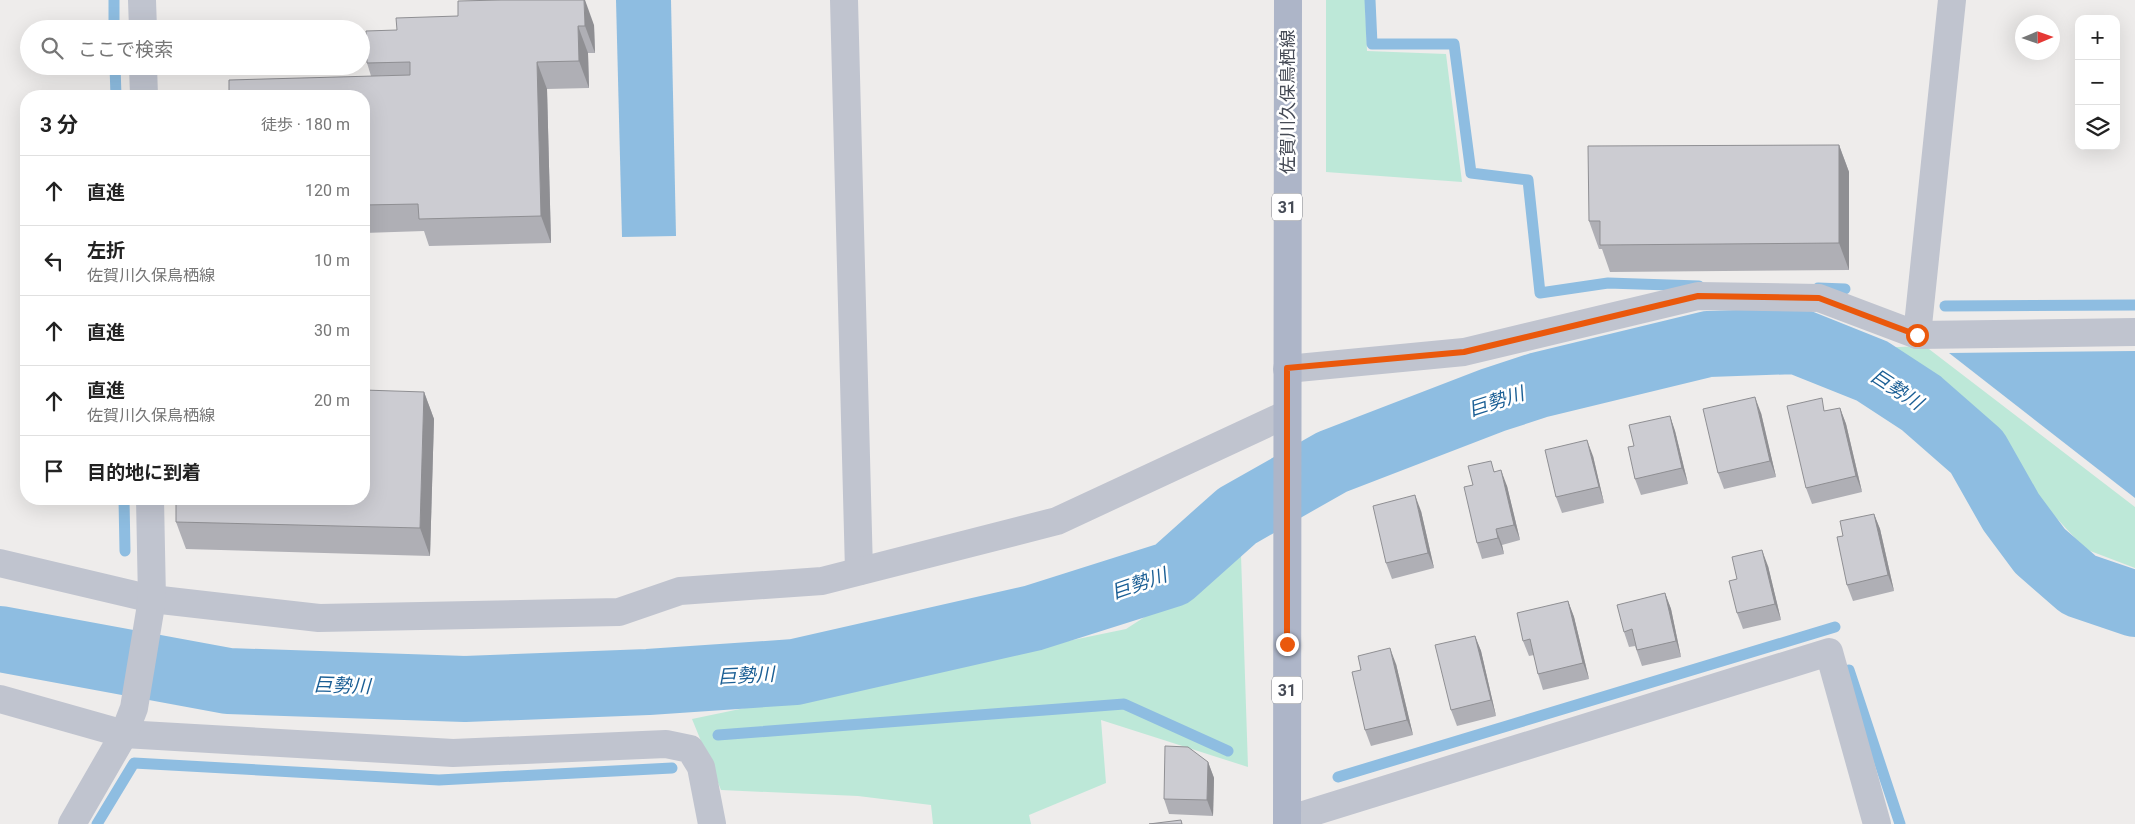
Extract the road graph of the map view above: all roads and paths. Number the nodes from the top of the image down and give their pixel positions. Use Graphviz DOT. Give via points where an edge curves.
graph roads {
  1 [pos="142,0"];
  2 [pos="844,0"];
  3 [pos="1288,0"];
  4 [pos="1952,0"];
  5 [pos="143,20"];
  6 [pos="144,75"];
  7 [pos="144,90"];
  8 [pos="2135,332"];
  9 [pos="1917,335"];
  10 [pos="1287,368"];
  11 [pos="1287,414"];
  12 [pos="150,505"];
  13 [pos="0,563"];
  14 [pos="859,571"];
  15 [pos="152,599"];
  16 [pos="0,699"];
  17 [pos="124,734"];
  18 [pos="1287,822"];
  19 [pos="72,824"];
  20 [pos="712,824"];
  21 [pos="1877,824"];
  1 -- 5 [label="street"];
  2 -- 14 [label="street"];
  3 -- 10 [label="main road, 佐賀川久保鳥栖線 / 31"];
  4 -- 9 [label="street"];
  6 -- 7 [label="street"];
  8 -- 9 [label="street"];
  9 -- 10 [label="street" via="1819,298 1698,296 1464,352"];
  10 -- 11 [label="main road, 佐賀川久保鳥栖線 / 31"];
  11 -- 14 [label="street" via="1057,521"];
  11 -- 18 [label="main road, 31"];
  12 -- 15 [label="street"];
  13 -- 15 [label="street"];
  14 -- 15 [label="street" via="822,581 680,591 618,612 319,618"];
  15 -- 17 [label="street" via="134,708"];
  16 -- 17 [label="street"];
  17 -- 19 [label="street"];
  17 -- 20 [label="street" via="453,753 666,744 690,750 701,767"];
  18 -- 21 [label="street" via="1829,652"];
}
